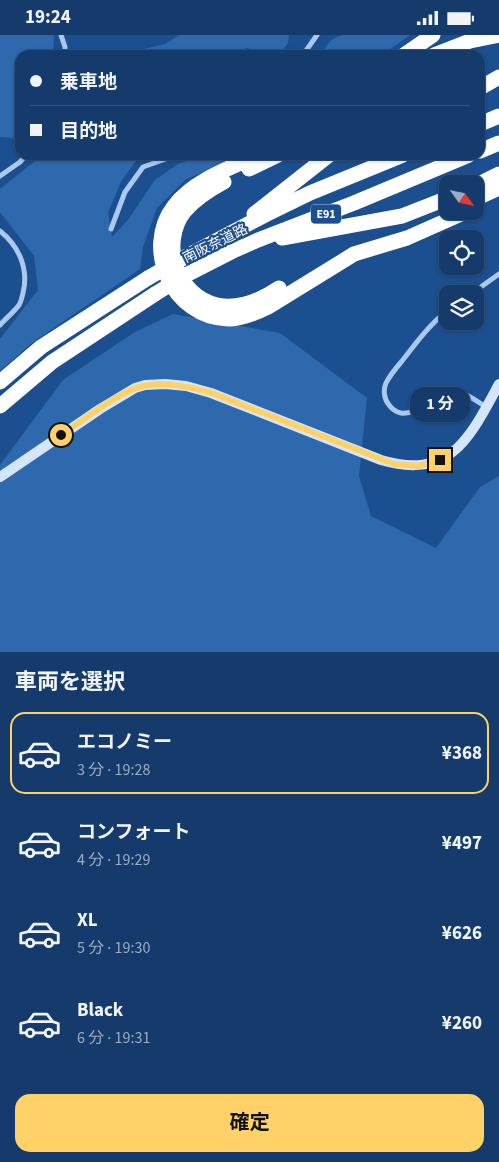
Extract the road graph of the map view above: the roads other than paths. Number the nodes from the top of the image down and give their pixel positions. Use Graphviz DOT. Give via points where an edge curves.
graph roads {
  1 [pos="61,35"];
  2 [pos="317,35"];
  3 [pos="433,35"];
  4 [pos="499,35"];
  5 [pos="65,50"];
  6 [pos="306,50"];
  7 [pos="411,50"];
  8 [pos="445,50"];
  9 [pos="499,77"];
  10 [pos="485,84"];
  11 [pos="499,116"];
  12 [pos="485,122"];
  13 [pos="499,143"];
  14 [pos="485,149"];
  15 [pos="22,160"];
  16 [pos="163,160"];
  17 [pos="247,160"];
  18 [pos="268,160"];
  19 [pos="323,160"];
  20 [pos="391,160"];
  21 [pos="457,160"];
  22 [pos="499,174"];
  23 [pos="0,176"];
  24 [pos="484,182"];
  25 [pos="499,188"];
  26 [pos="484,195"];
  27 [pos="499,198"];
  28 [pos="439,202"];
  29 [pos="484,205"];
  30 [pos="439,215"];
  31 [pos="448,220"];
  32 [pos="111,229"];
  33 [pos="0,231"];
  34 [pos="225,237"];
  35 [pos="233,251"];
  36 [pos="499,275"];
  37 [pos="484,285"];
  38 [pos="439,318"];
  39 [pos="0,325"];
  40 [pos="0,382"];
  41 [pos="499,385"];
  42 [pos="0,406"];
  43 [pos="486,407"];
  44 [pos="0,477"];
  1 -- 5 [label="street"];
  2 -- 6 [label="street"];
  3 -- 7 [label="highway"];
  4 -- 8 [label="highway"];
  9 -- 10 [label="highway"];
  11 -- 12 [label="highway"];
  13 -- 14 [label="highway"];
  15 -- 23 [label="street"];
  16 -- 32 [label="street" via="143,167 125,192"];
  17 -- 31 [label="highway" via="194,187 174,205 163,227 160,251 165,272 183,301 202,313 228,319 254,313 354,254 407,238"];
  18 -- 30 [label="highway" via="212,188 192,204 179,221 172,249 176,268 186,284 208,302 229,306 264,298 348,246 405,230"];
  19 -- 34 [label="highway, E91"];
  20 -- 34 [label="highway, 南阪奈道路 / E91" via="310,193"];
  21 -- 35 [label="highway, 南阪奈道路 / E91"];
  22 -- 24 [label="highway"];
  25 -- 26 [label="highway"];
  27 -- 29 [label="highway"];
  28 -- 35 [label="highway" via="402,216 266,241"];
  33 -- 39 [label="street" via="18,251 25,283 20,304"];
  34 -- 40 [label="highway, 南阪奈道路 / E91, bridge" via="148,278 41,347"];
  35 -- 42 [label="highway, 南阪奈道路 / E91, bridge" via="184,276 52,362"];
  36 -- 37 [label="street"];
  38 -- 43 [label="street" via="393,373 384,391 386,401 399,413 409,413 448,390 457,391"];
  41 -- 43 [label="street"];
  43 -- 44 [label="street" via="467,439 450,454 428,464 405,466 381,460 212,393 186,386 145,385 119,397"];
}
